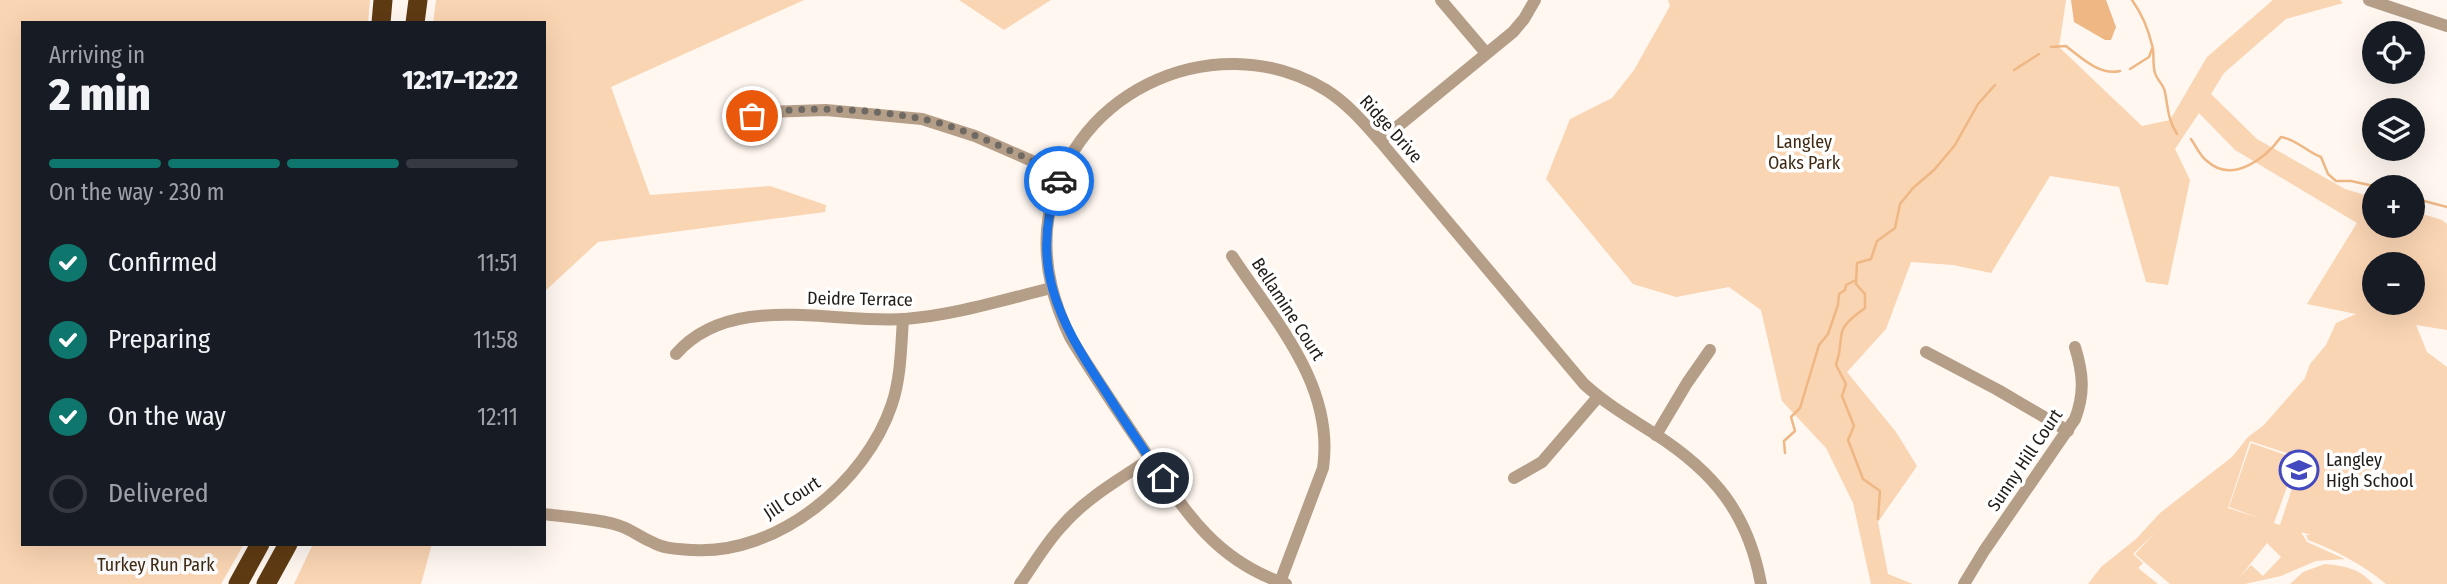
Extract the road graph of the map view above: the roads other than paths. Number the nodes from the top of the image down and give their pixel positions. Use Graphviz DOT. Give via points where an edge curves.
graph roads {
  1 [pos="383,0"];
  2 [pos="418,0"];
  3 [pos="1441,0"];
  4 [pos="1535,0"];
  5 [pos="2369,0"];
  6 [pos="381,21"];
  7 [pos="415,21"];
  8 [pos="2447,26"];
  9 [pos="1486,53"];
  10 [pos="740,121"];
  11 [pos="1380,141"];
  12 [pos="1062,174"];
  13 [pos="1232,256"];
  14 [pos="1051,288"];
  15 [pos="903,319"];
  16 [pos="2075,347"];
  17 [pos="1710,350"];
  18 [pos="1926,352"];
  19 [pos="676,354"];
  20 [pos="1598,397"];
  21 [pos="2068,431"];
  22 [pos="1656,435"];
  23 [pos="1150,459"];
  24 [pos="1514,478"];
  25 [pos="546,514"];
  26 [pos="259,546"];
  27 [pos="287,546"];
  28 [pos="1283,583"];
  29 [pos="238,584"];
  30 [pos="267,584"];
  31 [pos="1020,584"];
  32 [pos="1761,584"];
  33 [pos="1964,584"];
  1 -- 6 [label="highway"];
  2 -- 7 [label="highway"];
  3 -- 9 [label="street"];
  4 -- 9 [label="street" via="1513,32"];
  5 -- 8 [label="street"];
  9 -- 11 [label="street"];
  10 -- 12 [label="street" via="765,112 826,110 922,119 975,136"];
  11 -- 12 [label="street, Ridge Drive" via="1344,104 1310,82 1258,66 1215,64 1172,73 1116,104 1088,132"];
  11 -- 20 [label="street, Ridge Drive"];
  12 -- 14 [label="street, Ridge Drive" via="1047,229"];
  13 -- 28 [label="street, Bellamine Court" via="1307,370 1324,427 1323,468"];
  14 -- 15 [label="street, Deidre Terrace"];
  14 -- 23 [label="street, Ridge Drive" via="1070,337"];
  15 -- 19 [label="street, Deidre Terrace" via="765,316 732,320 703,331"];
  15 -- 25 [label="street, Jill Court" via="895,393 874,444 832,494 789,525 748,542 695,550 663,547 623,526"];
  16 -- 21 [label="street, Sunny Hill Court" via="2082,395"];
  17 -- 22 [label="street"];
  18 -- 21 [label="street"];
  20 -- 22 [label="street, Ridge Drive"];
  20 -- 24 [label="street" via="1542,462"];
  21 -- 33 [label="street, Sunny Hill Court"];
  22 -- 32 [label="street, Ridge Drive" via="1700,467 1728,498 1750,541"];
  23 -- 28 [label="street, Ridge Drive" via="1205,535 1241,563"];
  23 -- 31 [label="street" via="1069,518"];
  26 -- 29 [label="highway"];
  27 -- 30 [label="highway"];
}
